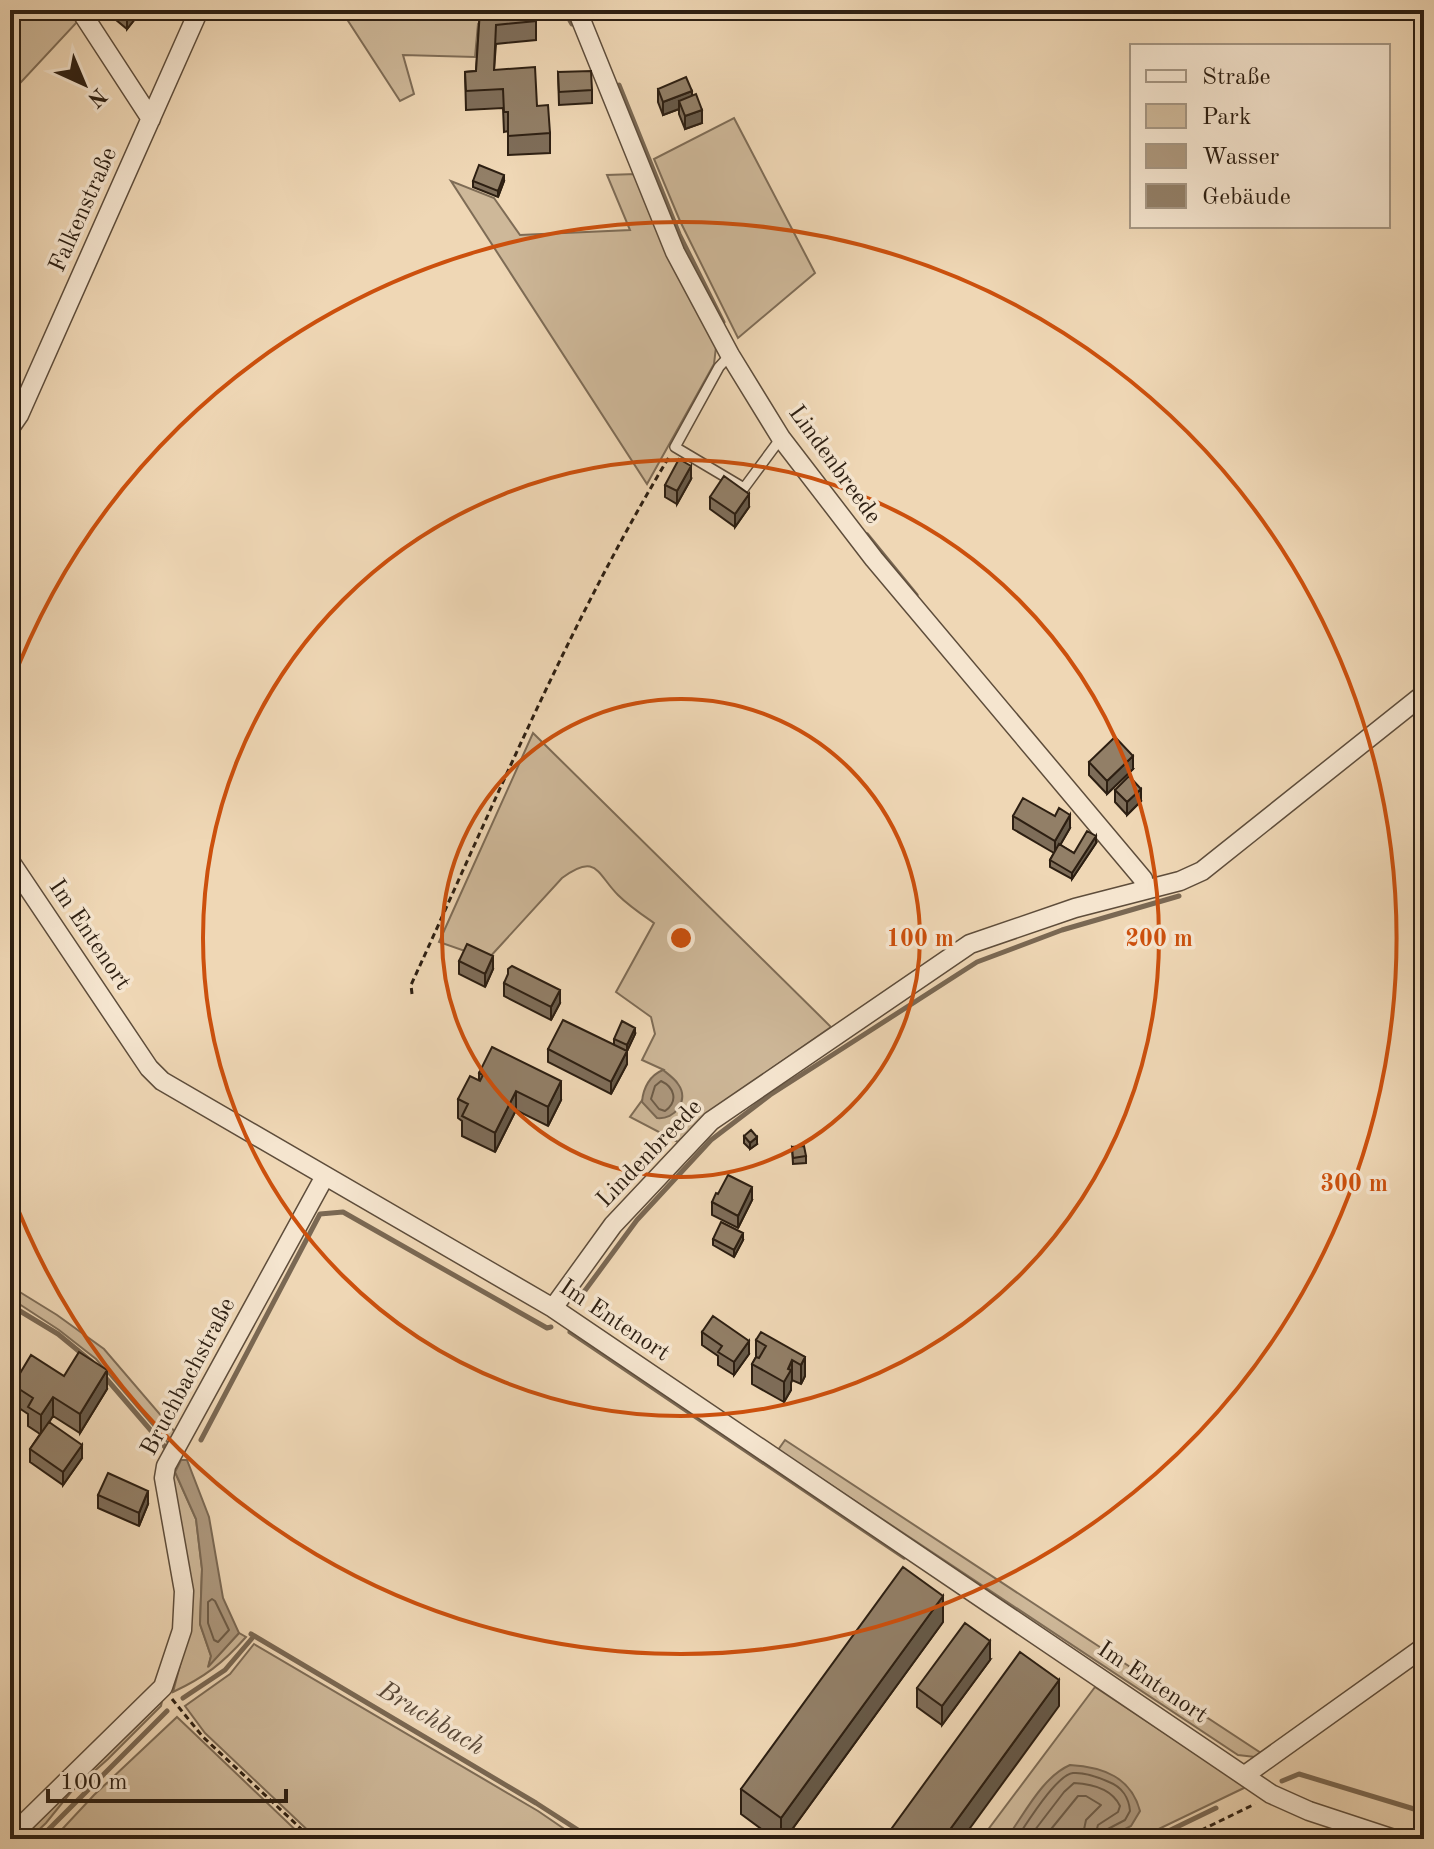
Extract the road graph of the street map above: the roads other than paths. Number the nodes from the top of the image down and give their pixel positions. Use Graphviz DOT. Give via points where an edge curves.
graph roads {
  1 [pos="80,10"];
  2 [pos="199,10"];
  3 [pos="577,10"];
  4 [pos="151,119"];
  5 [pos="730,355"];
  6 [pos="10,428"];
  7 [pos="781,438"];
  8 [pos="1424,694"];
  9 [pos="10,861"];
  10 [pos="1144,890"];
  11 [pos="325,1176"];
  12 [pos="553,1308"];
  13 [pos="1424,1647"];
  14 [pos="1245,1775"];
  15 [pos="10,1837"];
  16 [pos="1394,1839"];
  1 -- 4 [label="street"];
  2 -- 4 [label="street, Falkenstraße"];
  3 -- 5 [label="street, Lindenbreede" via="675,252"];
  4 -- 6 [label="street, Falkenstraße"];
  5 -- 7 [label="street, Lindenbreede"];
  5 -- 7 [label="lane" via="675,447 744,488"];
  7 -- 10 [label="street, Lindenbreede" via="874,559 1143,879"];
  8 -- 10 [label="street, Lindenbreede" via="1202,871"];
  9 -- 11 [label="street, Im Entenort" via="149,1068 162,1081"];
  10 -- 12 [label="street, Lindenbreede" via="970,944 711,1121 613,1225"];
  11 -- 12 [label="street, Im Entenort"];
  11 -- 15 [label="street, Bruchbachstraße" via="166,1466 184,1591 182,1630 163,1687"];
  12 -- 14 [label="street, Im Entenort"];
  13 -- 14 [label="street"];
  14 -- 16 [label="street, Im Entenort" via="1309,1811"];
}
